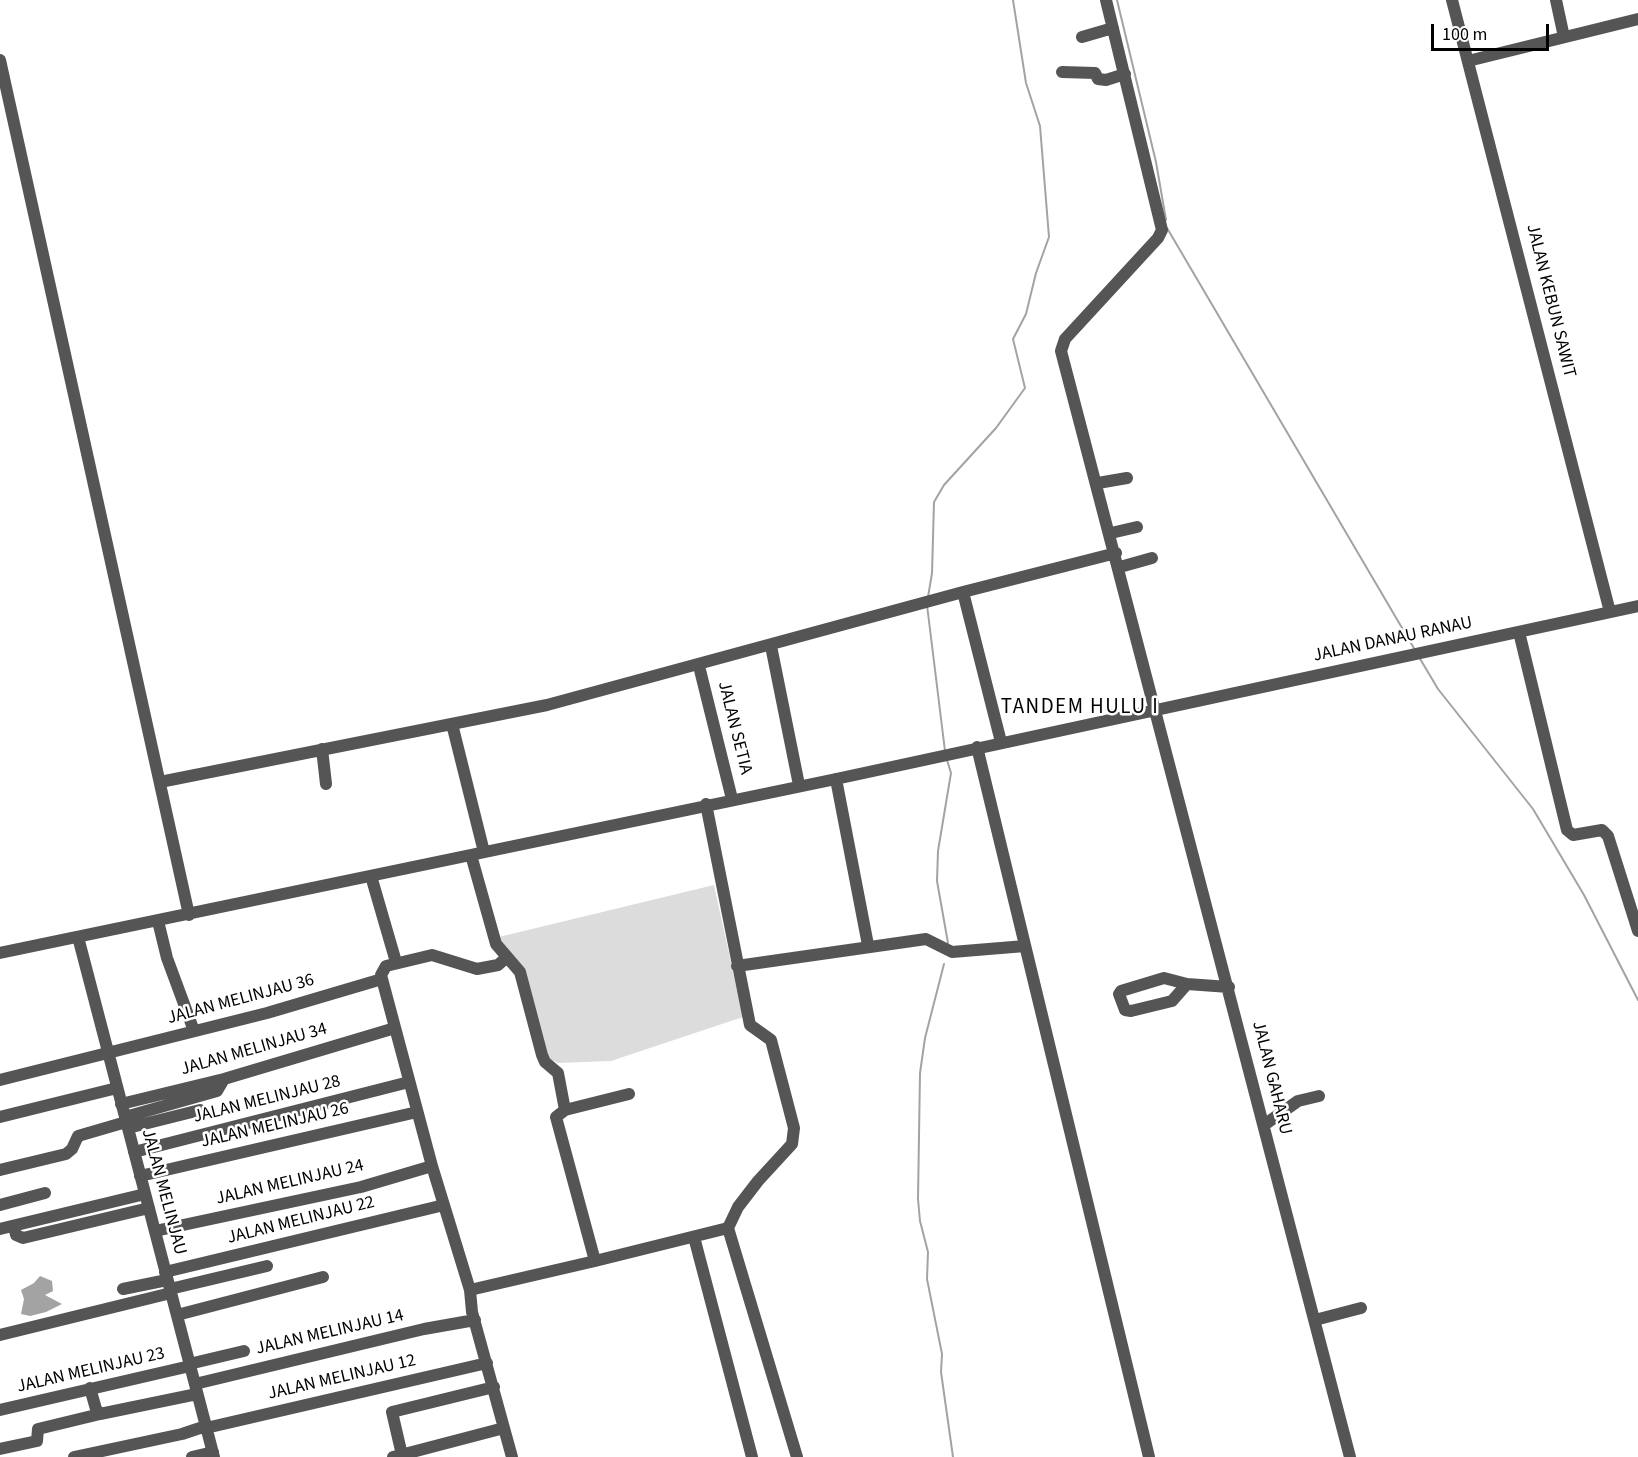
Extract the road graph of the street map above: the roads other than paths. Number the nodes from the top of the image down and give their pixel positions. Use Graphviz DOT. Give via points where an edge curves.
graph roads {
  1 [pos="1106,0"];
  2 [pos="1452,0"];
  3 [pos="1556,0"];
  4 [pos="1638,19"];
  5 [pos="1113,28"];
  6 [pos="1082,37"];
  7 [pos="1564,37"];
  8 [pos="0,60"];
  9 [pos="1468,61"];
  10 [pos="1062,72"];
  11 [pos="1125,74"];
  12 [pos="1127,478"];
  13 [pos="1098,483"];
  14 [pos="1137,527"];
  15 [pos="1111,533"];
  16 [pos="1116,553"];
  17 [pos="1152,558"];
  18 [pos="1120,567"];
  19 [pos="963,592"];
  20 [pos="1638,606"];
  21 [pos="1610,612"];
  22 [pos="1519,632"];
  23 [pos="771,646"];
  24 [pos="699,666"];
  25 [pos="1156,708"];
  26 [pos="452,724"];
  27 [pos="1001,742"];
  28 [pos="977,747"];
  29 [pos="322,748"];
  30 [pos="836,779"];
  31 [pos="160,782"];
  32 [pos="326,784"];
  33 [pos="799,785"];
  34 [pos="732,799"];
  35 [pos="706,804"];
  36 [pos="484,852"];
  37 [pos="471,855"];
  38 [pos="371,876"];
  39 [pos="189,915"];
  40 [pos="158,921"];
  41 [pos="1638,931"];
  42 [pos="78,937"];
  43 [pos="868,945"];
  44 [pos="1025,946"];
  45 [pos="0,953"];
  46 [pos="506,958"];
  47 [pos="396,962"];
  48 [pos="737,966"];
  49 [pos="382,979"];
  50 [pos="1187,984"];
  51 [pos="1229,987"];
  52 [pos="395,1028"];
  53 [pos="194,1031"];
  54 [pos="108,1053"];
  55 [pos="224,1079"];
  56 [pos="0,1080"];
  57 [pos="409,1082"];
  58 [pos="117,1088"];
  59 [pos="629,1094"];
  60 [pos="1319,1096"];
  61 [pos="122,1104"];
  62 [pos="200,1110"];
  63 [pos="565,1110"];
  64 [pos="417,1112"];
  65 [pos="0,1117"];
  66 [pos="126,1122"];
  67 [pos="1264,1125"];
  68 [pos="134,1152"];
  69 [pos="432,1166"];
  70 [pos="0,1170"];
  71 [pos="140,1176"];
  72 [pos="45,1193"];
  73 [pos="145,1194"];
  74 [pos="0,1205"];
  75 [pos="444,1205"];
  76 [pos="148,1208"];
  77 [pos="15,1226"];
  78 [pos="728,1228"];
  79 [pos="0,1230"];
  80 [pos="155,1232"];
  81 [pos="694,1237"];
  82 [pos="595,1261"];
  83 [pos="267,1266"];
  84 [pos="323,1277"];
  85 [pos="168,1284"];
  86 [pos="123,1289"];
  87 [pos="470,1290"];
  88 [pos="1361,1308"];
  89 [pos="177,1315"];
  90 [pos="475,1320"];
  91 [pos="1315,1320"];
  92 [pos="0,1335"];
  93 [pos="244,1351"];
  94 [pos="487,1363"];
  95 [pos="190,1365"];
  96 [pos="494,1387"];
  97 [pos="90,1388"];
  98 [pos="196,1389"];
  99 [pos="0,1410"];
  100 [pos="100,1414"];
  101 [pos="206,1427"];
  102 [pos="504,1428"];
  103 [pos="0,1449"];
  104 [pos="213,1455"];
  105 [pos="397,1456"];
  106 [pos="74,1457"];
  107 [pos="192,1457"];
  108 [pos="512,1457"];
  109 [pos="752,1457"];
  110 [pos="797,1457"];
  111 [pos="1149,1457"];
  112 [pos="1350,1457"];
  1 -- 5 [label="street"];
  2 -- 9 [label="street, JALAN KEBUN SAWIT"];
  3 -- 7 [label="street"];
  4 -- 7 [label="street"];
  5 -- 6 [label="street"];
  5 -- 11 [label="street"];
  7 -- 9 [label="street"];
  8 -- 31 [label="street"];
  9 -- 21 [label="street, JALAN KEBUN SAWIT"];
  10 -- 11 [label="street" via="1095,73 1098,79 1106,80"];
  11 -- 13 [label="street, JALAN GAHARU" via="1162,230 1062,342 1061,351"];
  12 -- 13 [label="street"];
  13 -- 15 [label="street, JALAN GAHARU"];
  14 -- 15 [label="street"];
  15 -- 16 [label="street, JALAN GAHARU"];
  16 -- 18 [label="street, JALAN GAHARU"];
  16 -- 19 [label="street"];
  17 -- 18 [label="street"];
  18 -- 25 [label="street, JALAN GAHARU"];
  19 -- 23 [label="street"];
  19 -- 27 [label="street"];
  20 -- 21 [label="street, JALAN DANAU RANAU"];
  21 -- 22 [label="street, JALAN DANAU RANAU"];
  22 -- 25 [label="street, JALAN DANAU RANAU"];
  22 -- 41 [label="street" via="1567,830 1573,835 1602,831 1608,836"];
  23 -- 24 [label="street"];
  23 -- 33 [label="street"];
  24 -- 26 [label="street" via="547,705"];
  24 -- 34 [label="street, JALAN SETIA"];
  25 -- 27 [label="street, JALAN DANAU RANAU"];
  25 -- 51 [label="street, JALAN GAHARU"];
  26 -- 29 [label="street"];
  26 -- 36 [label="street"];
  27 -- 28 [label="street, JALAN DANAU RANAU"];
  28 -- 30 [label="street, JALAN DANAU RANAU"];
  28 -- 44 [label="street"];
  29 -- 31 [label="street"];
  29 -- 32 [label="street"];
  30 -- 33 [label="street, JALAN DANAU RANAU"];
  30 -- 43 [label="street"];
  31 -- 39 [label="street"];
  33 -- 34 [label="street, JALAN DANAU RANAU"];
  34 -- 35 [label="street, JALAN DANAU RANAU"];
  35 -- 36 [label="street, JALAN DANAU RANAU"];
  35 -- 48 [label="street"];
  36 -- 37 [label="street, JALAN DANAU RANAU"];
  37 -- 38 [label="street, JALAN DANAU RANAU"];
  37 -- 46 [label="street" via="496,944"];
  38 -- 39 [label="street, JALAN DANAU RANAU"];
  38 -- 47 [label="street"];
  39 -- 40 [label="street, JALAN DANAU RANAU"];
  40 -- 42 [label="street, JALAN DANAU RANAU"];
  40 -- 53 [label="street"];
  42 -- 45 [label="street, JALAN DANAU RANAU"];
  42 -- 54 [label="street, JALAN MELINJAU"];
  43 -- 44 [label="street" via="926,939 952,951"];
  43 -- 48 [label="street"];
  44 -- 111 [label="street"];
  46 -- 47 [label="street" via="498,965 477,969 438,956"];
  46 -- 63 [label="street" via="520,972 542,1056 558,1073"];
  47 -- 49 [label="street" via="384,967"];
  48 -- 78 [label="street" via="750,1025 765,1034 774,1049 795,1136 787,1152 738,1207"];
  49 -- 52 [label="street"];
  49 -- 53 [label="street, JALAN MELINJAU 36"];
  50 -- 50 [label="street" via="1160,979 1119,994 1125,1010 1131,1011 1169,1002"];
  50 -- 51 [label="street"];
  51 -- 67 [label="street, JALAN GAHARU"];
  52 -- 55 [label="street, JALAN MELINJAU 34"];
  52 -- 57 [label="street"];
  53 -- 54 [label="street, JALAN MELINJAU 36"];
  54 -- 56 [label="street, JALAN MELINJAU 36"];
  54 -- 58 [label="street, JALAN MELINJAU"];
  55 -- 61 [label="street, JALAN MELINJAU 34"];
  55 -- 66 [label="street" via="217,1091"];
  57 -- 64 [label="street"];
  57 -- 68 [label="street, JALAN MELINJAU 28"];
  58 -- 61 [label="street, JALAN MELINJAU"];
  58 -- 65 [label="street"];
  59 -- 63 [label="street"];
  60 -- 67 [label="street" via="1298,1101"];
  61 -- 66 [label="street, JALAN MELINJAU"];
  62 -- 66 [label="street"];
  63 -- 82 [label="street" via="556,1114 556,1121"];
  64 -- 69 [label="street"];
  64 -- 71 [label="street, JALAN MELINJAU 26"];
  66 -- 68 [label="street, JALAN MELINJAU"];
  66 -- 70 [label="street" via="78,1136 66,1154"];
  67 -- 91 [label="street, JALAN GAHARU"];
  68 -- 71 [label="street, JALAN MELINJAU"];
  69 -- 75 [label="street"];
  69 -- 80 [label="street, JALAN MELINJAU 24" via="361,1187"];
  71 -- 73 [label="street, JALAN MELINJAU"];
  72 -- 74 [label="street"];
  73 -- 76 [label="street, JALAN MELINJAU"];
  73 -- 77 [label="street"];
  75 -- 85 [label="street, JALAN MELINJAU 22"];
  75 -- 87 [label="street"];
  76 -- 77 [label="street" via="23,1238 16,1235"];
  76 -- 80 [label="street, JALAN MELINJAU"];
  77 -- 79 [label="street"];
  78 -- 81 [label="street"];
  78 -- 110 [label="street"];
  80 -- 85 [label="street, JALAN MELINJAU"];
  81 -- 82 [label="street"];
  81 -- 109 [label="street"];
  82 -- 87 [label="street"];
  83 -- 85 [label="street"];
  84 -- 89 [label="street"];
  85 -- 86 [label="street"];
  85 -- 89 [label="street, JALAN MELINJAU"];
  85 -- 92 [label="street"];
  87 -- 90 [label="street"];
  88 -- 91 [label="street"];
  89 -- 95 [label="street, JALAN MELINJAU"];
  90 -- 94 [label="street"];
  90 -- 98 [label="street, JALAN MELINJAU 14" via="424,1329"];
  91 -- 112 [label="street, JALAN GAHARU"];
  93 -- 95 [label="street, JALAN MELINJAU 23"];
  94 -- 96 [label="street"];
  94 -- 101 [label="street, JALAN MELINJAU 12"];
  95 -- 97 [label="street, JALAN MELINJAU 23"];
  95 -- 98 [label="street, JALAN MELINJAU"];
  96 -- 102 [label="street"];
  96 -- 105 [label="street" via="392,1412"];
  97 -- 99 [label="street, JALAN MELINJAU 23"];
  97 -- 100 [label="street"];
  98 -- 100 [label="street, JALAN MELINJAU 14"];
  98 -- 101 [label="street, JALAN MELINJAU"];
  100 -- 103 [label="street, JALAN MELINJAU 14" via="40,1428 37,1441"];
  101 -- 104 [label="street, JALAN MELINJAU"];
  101 -- 106 [label="street, JALAN MELINJAU 12"];
  102 -- 105 [label="street"];
  102 -- 108 [label="street"];
  104 -- 107 [label="street"];
}
